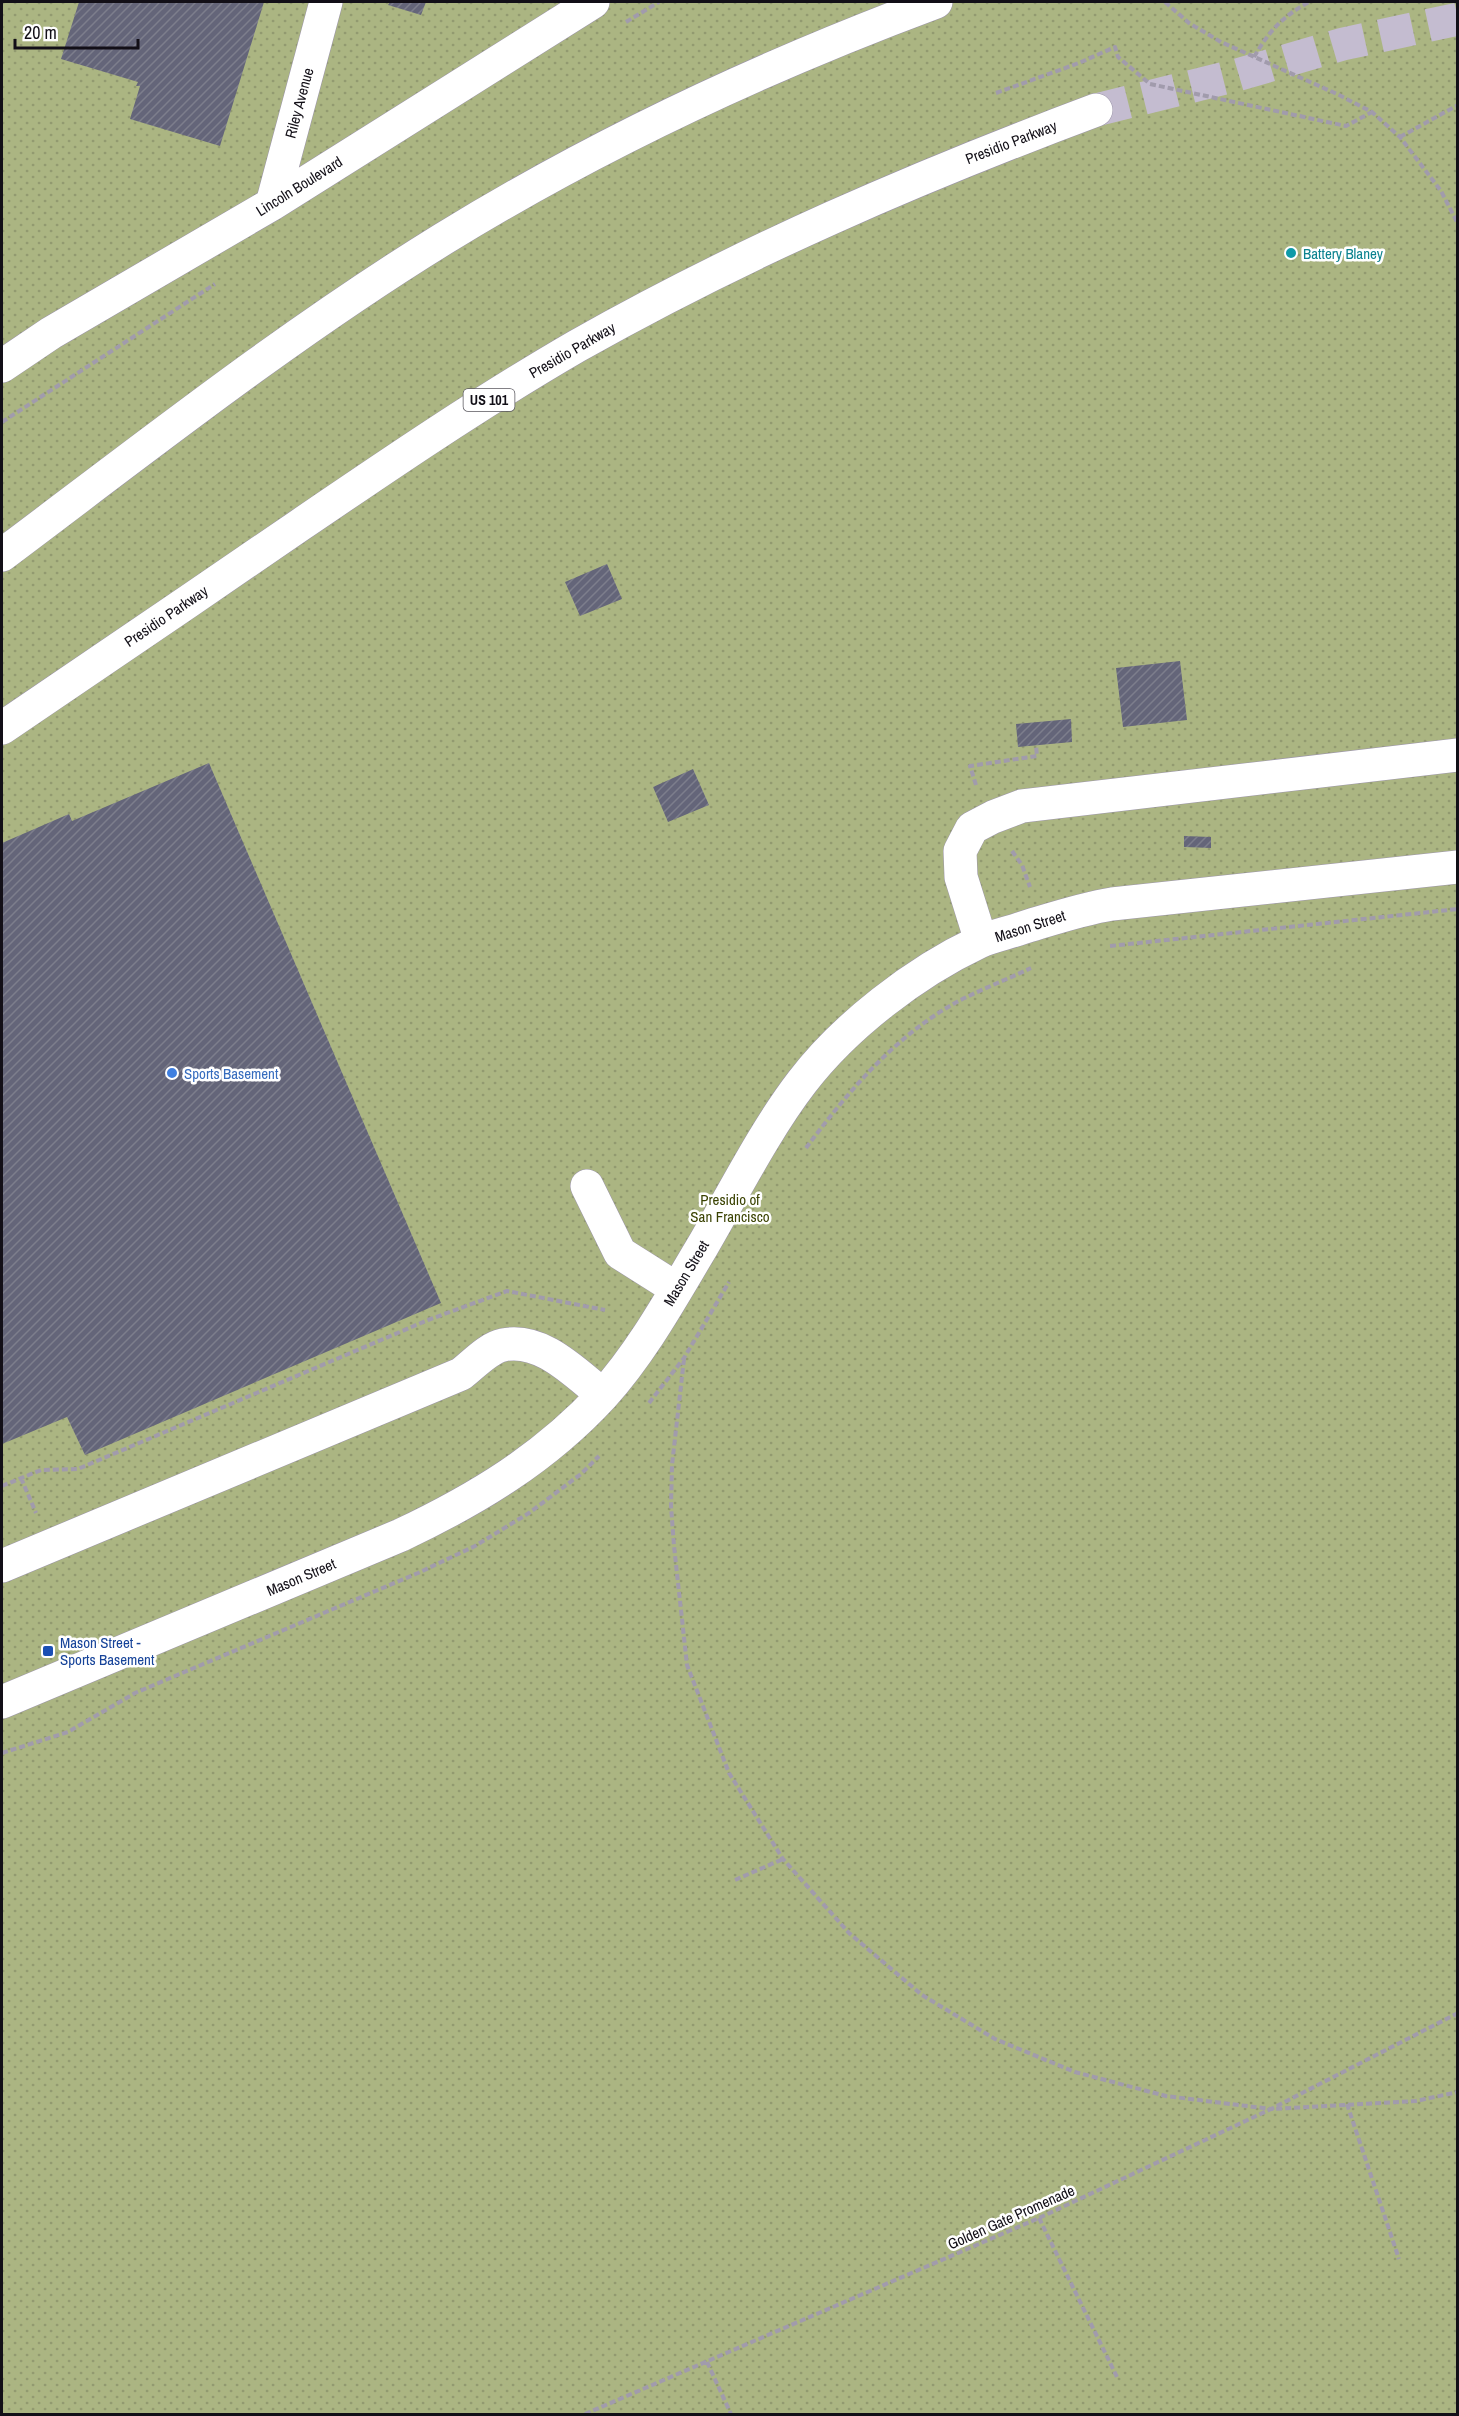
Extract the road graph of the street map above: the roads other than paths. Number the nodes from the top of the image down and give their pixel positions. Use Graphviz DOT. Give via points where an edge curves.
graph roads {
  1 [pos="326,2"];
  2 [pos="593,2"];
  3 [pos="936,2"];
  4 [pos="1096,110"];
  5 [pos="272,204"];
  6 [pos="2,366"];
  7 [pos="2,555"];
  8 [pos="2,728"];
  9 [pos="1458,755"];
  10 [pos="1458,867"];
  11 [pos="981,941"];
  12 [pos="587,1186"];
  13 [pos="677,1289"];
  14 [pos="603,1395"];
  15 [pos="2,1566"];
  16 [pos="2,1702"];
  1 -- 5 [label="main road, Riley Avenue"];
  2 -- 5 [label="main road, Lincoln Boulevard"];
  3 -- 7 [label="main road" via="822,46 681,109 505,202 311,327"];
  4 -- 8 [label="main road, Presidio Parkway / US 101" via="969,158 811,226 576,347 425,441"];
  5 -- 6 [label="main road, Lincoln Boulevard" via="51,333"];
  9 -- 11 [label="main road" via="1022,806 993,817 972,828 960,851 961,877"];
  10 -- 11 [label="main road, Mason Street" via="1112,904 1079,910"];
  11 -- 13 [label="main road, Mason Street" via="886,1000 802,1082"];
  12 -- 13 [label="main road" via="620,1253"];
  13 -- 14 [label="main road, Mason Street"];
  14 -- 15 [label="main road" via="550,1353 502,1345 461,1374"];
  14 -- 16 [label="main road, Mason Street" via="522,1467 456,1509"];
}
